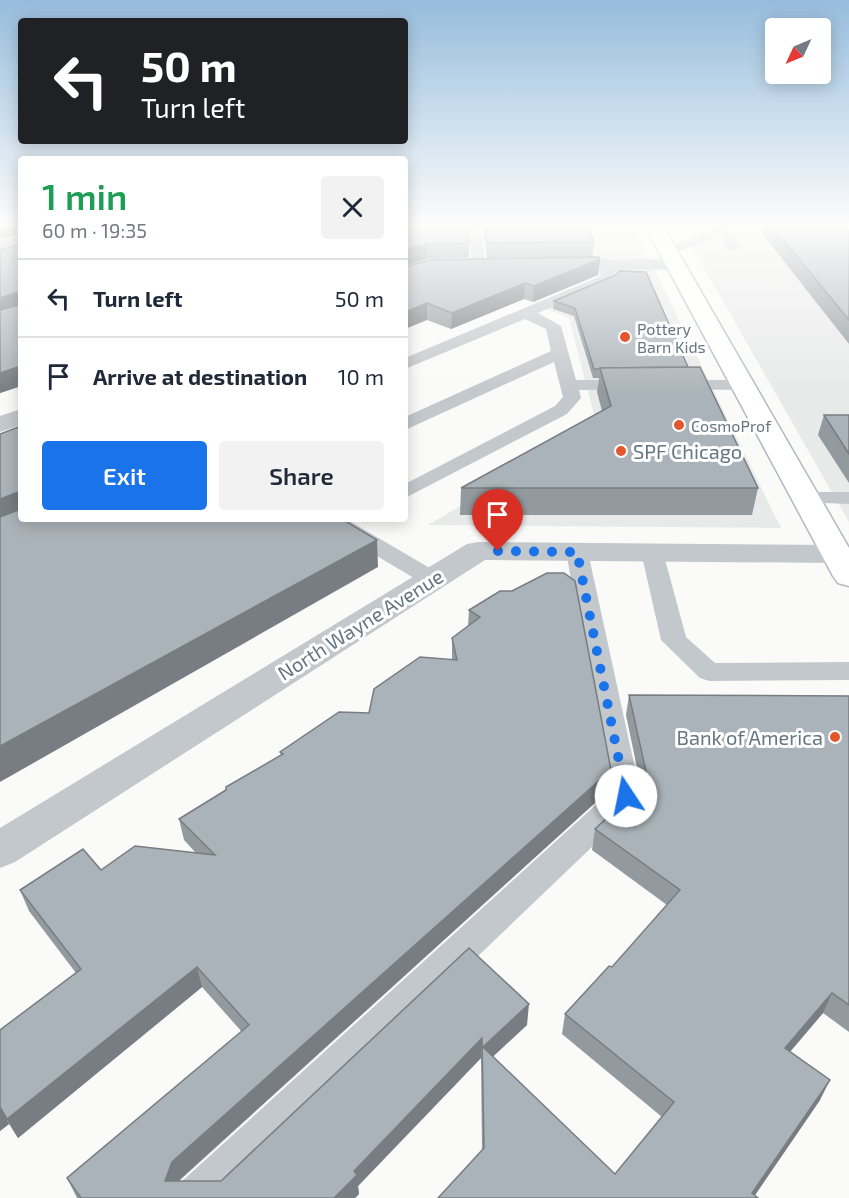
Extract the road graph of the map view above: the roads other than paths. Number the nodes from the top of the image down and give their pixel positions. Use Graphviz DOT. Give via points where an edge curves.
graph roads {
  1 [pos="600,282"];
  2 [pos="684,282"];
  3 [pos="525,313"];
  4 [pos="560,353"];
  5 [pos="408,363"];
  6 [pos="633,370"];
  7 [pos="737,377"];
  8 [pos="566,378"];
  9 [pos="18,418"];
  10 [pos="408,423"];
  11 [pos="0,424"];
  12 [pos="408,490"];
  13 [pos="805,498"];
  14 [pos="849,498"];
  15 [pos="344,522"];
  16 [pos="577,552"];
  17 [pos="652,552"];
  18 [pos="843,565"];
  19 [pos="432,579"];
  20 [pos="849,671"];
  21 [pos="0,850"];
  22 [pos="195,1198"];
  1 -- 3 [label="lane"];
  2 -- 7 [label="main road"];
  3 -- 4 [label="lane" via="553,326"];
  3 -- 5 [label="lane"];
  4 -- 8 [label="lane"];
  4 -- 10 [label="lane"];
  6 -- 8 [label="lane"];
  7 -- 8 [label="lane"];
  7 -- 13 [label="main road"];
  8 -- 12 [label="lane" via="572,398 561,410"];
  9 -- 11 [label="street"];
  13 -- 14 [label="lane"];
  13 -- 18 [label="main road"];
  15 -- 19 [label="lane"];
  16 -- 17 [label="street, North Wayne Avenue"];
  16 -- 19 [label="street, North Wayne Avenue" via="478,551"];
  16 -- 22 [label="lane" via="626,796"];
  17 -- 18 [label="street, North Wayne Avenue"];
  17 -- 20 [label="lane" via="674,640 709,672"];
  19 -- 21 [label="street, North Wayne Avenue"];
}
